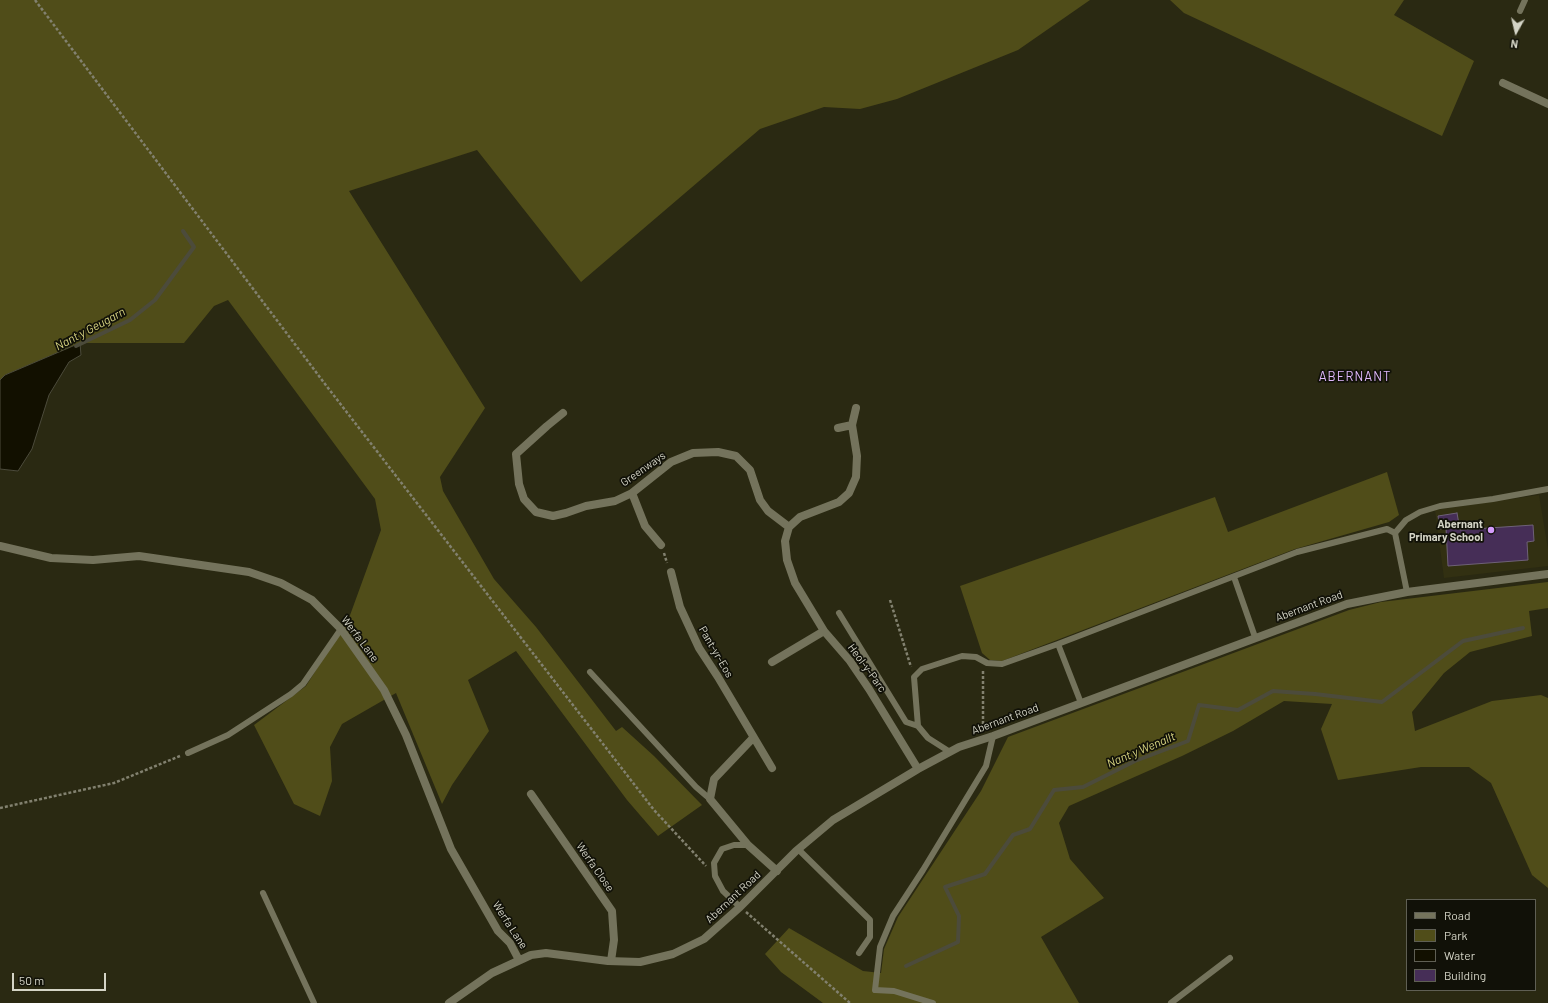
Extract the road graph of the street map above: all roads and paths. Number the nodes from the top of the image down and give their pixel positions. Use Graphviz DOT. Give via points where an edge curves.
graph roads {
  1 [pos="35,0"];
  2 [pos="1525,0"];
  3 [pos="1520,11"];
  4 [pos="1503,82"];
  5 [pos="1548,104"];
  6 [pos="856,408"];
  7 [pos="563,413"];
  8 [pos="852,425"];
  9 [pos="838,428"];
  10 [pos="1548,489"];
  11 [pos="632,492"];
  12 [pos="789,527"];
  13 [pos="1395,533"];
  14 [pos="661,545"];
  15 [pos="0,546"];
  16 [pos="670,572"];
  17 [pos="1548,574"];
  18 [pos="1234,577"];
  19 [pos="1407,592"];
  20 [pos="890,600"];
  21 [pos="839,613"];
  22 [pos="341,629"];
  23 [pos="824,631"];
  24 [pos="1255,638"];
  25 [pos="1058,644"];
  26 [pos="772,662"];
  27 [pos="987,663"];
  28 [pos="590,672"];
  29 [pos="914,678"];
  30 [pos="1081,703"];
  31 [pos="918,726"];
  32 [pos="993,736"];
  33 [pos="754,738"];
  34 [pos="950,752"];
  35 [pos="188,753"];
  36 [pos="772,768"];
  37 [pos="918,769"];
  38 [pos="531,794"];
  39 [pos="710,799"];
  40 [pos="0,808"];
  41 [pos="748,845"];
  42 [pos="798,849"];
  43 [pos="777,870"];
  44 [pos="715,876"];
  45 [pos="263,893"];
  46 [pos="740,907"];
  47 [pos="859,953"];
  48 [pos="1230,958"];
  49 [pos="519,960"];
  50 [pos="611,961"];
  51 [pos="314,1003"];
  52 [pos="449,1003"];
  53 [pos="850,1003"];
  54 [pos="933,1003"];
  55 [pos="1171,1003"];
  1 -- 44 [label="path" via="329,390 654,810"];
  2 -- 3 [label="lane"];
  4 -- 5 [label="street"];
  6 -- 8 [label="street"];
  7 -- 11 [label="street, Greenways" via="516,454 519,484 524,499 536,512 554,516 615,500"];
  8 -- 9 [label="street"];
  8 -- 12 [label="street" via="856,477 849,494 839,502 800,517"];
  10 -- 13 [label="lane" via="1440,506 1420,512 1406,520"];
  11 -- 12 [label="street, Greenways" via="671,462 693,453 718,452 736,456 750,470 760,500 768,511"];
  11 -- 14 [label="street" via="645,526"];
  12 -- 23 [label="street, Heol-y-Parc" via="785,541 787,560 795,583"];
  13 -- 18 [label="lane" via="1387,528 1297,552"];
  13 -- 19 [label="lane"];
  14 -- 16 [label="path"];
  15 -- 22 [label="street, Werfa Lane" via="51,558 92,560 139,556 250,572 281,583 312,600"];
  16 -- 33 [label="street, Pant-yr-Eos" via="680,606 699,648"];
  17 -- 19 [label="street, Abernant Road"];
  18 -- 24 [label="lane"];
  18 -- 25 [label="lane"];
  19 -- 24 [label="street, Abernant Road" via="1347,604"];
  20 -- 29 [label="path"];
  21 -- 31 [label="lane" via="906,722"];
  22 -- 35 [label="lane" via="303,684 291,694 228,736"];
  22 -- 49 [label="street, Werfa Lane" via="384,690 406,735 451,849 498,931 510,942"];
  23 -- 26 [label="street"];
  23 -- 37 [label="street, Heol-y-Parc" via="850,661"];
  24 -- 30 [label="street, Abernant Road"];
  25 -- 27 [label="lane" via="1002,664"];
  25 -- 30 [label="lane"];
  27 -- 29 [label="lane" via="976,657 962,656 922,669"];
  27 -- 32 [label="path" via="982,672 983,727"];
  28 -- 39 [label="lane"];
  29 -- 31 [label="lane"];
  30 -- 32 [label="street, Abernant Road"];
  31 -- 34 [label="lane" via="928,738"];
  32 -- 34 [label="street, Abernant Road"];
  32 -- 54 [label="lane" via="986,766 893,916 880,947 875,990 894,992"];
  33 -- 36 [label="street, Pant-yr-Eos"];
  33 -- 39 [label="street" via="714,778"];
  34 -- 37 [label="street, Abernant Road"];
  35 -- 40 [label="path" via="114,783"];
  37 -- 42 [label="street, Abernant Road" via="834,820"];
  38 -- 50 [label="street, Werfa Close" via="612,911 614,940"];
  39 -- 41 [label="street"];
  41 -- 43 [label="street"];
  41 -- 44 [label="lane" via="734,845 722,849 714,862"];
  42 -- 43 [label="street, Abernant Road"];
  42 -- 47 [label="lane" via="870,920 870,937"];
  43 -- 46 [label="street, Abernant Road"];
  44 -- 46 [label="lane" via="723,892"];
  45 -- 51 [label="lane"];
  46 -- 50 [label="street, Abernant Road" via="704,939 673,954 640,962"];
  46 -- 53 [label="path"];
  48 -- 55 [label="lane"];
  49 -- 50 [label="street, Abernant Road" via="531,955 546,954"];
  49 -- 52 [label="street, Abernant Road" via="492,973"];
}
